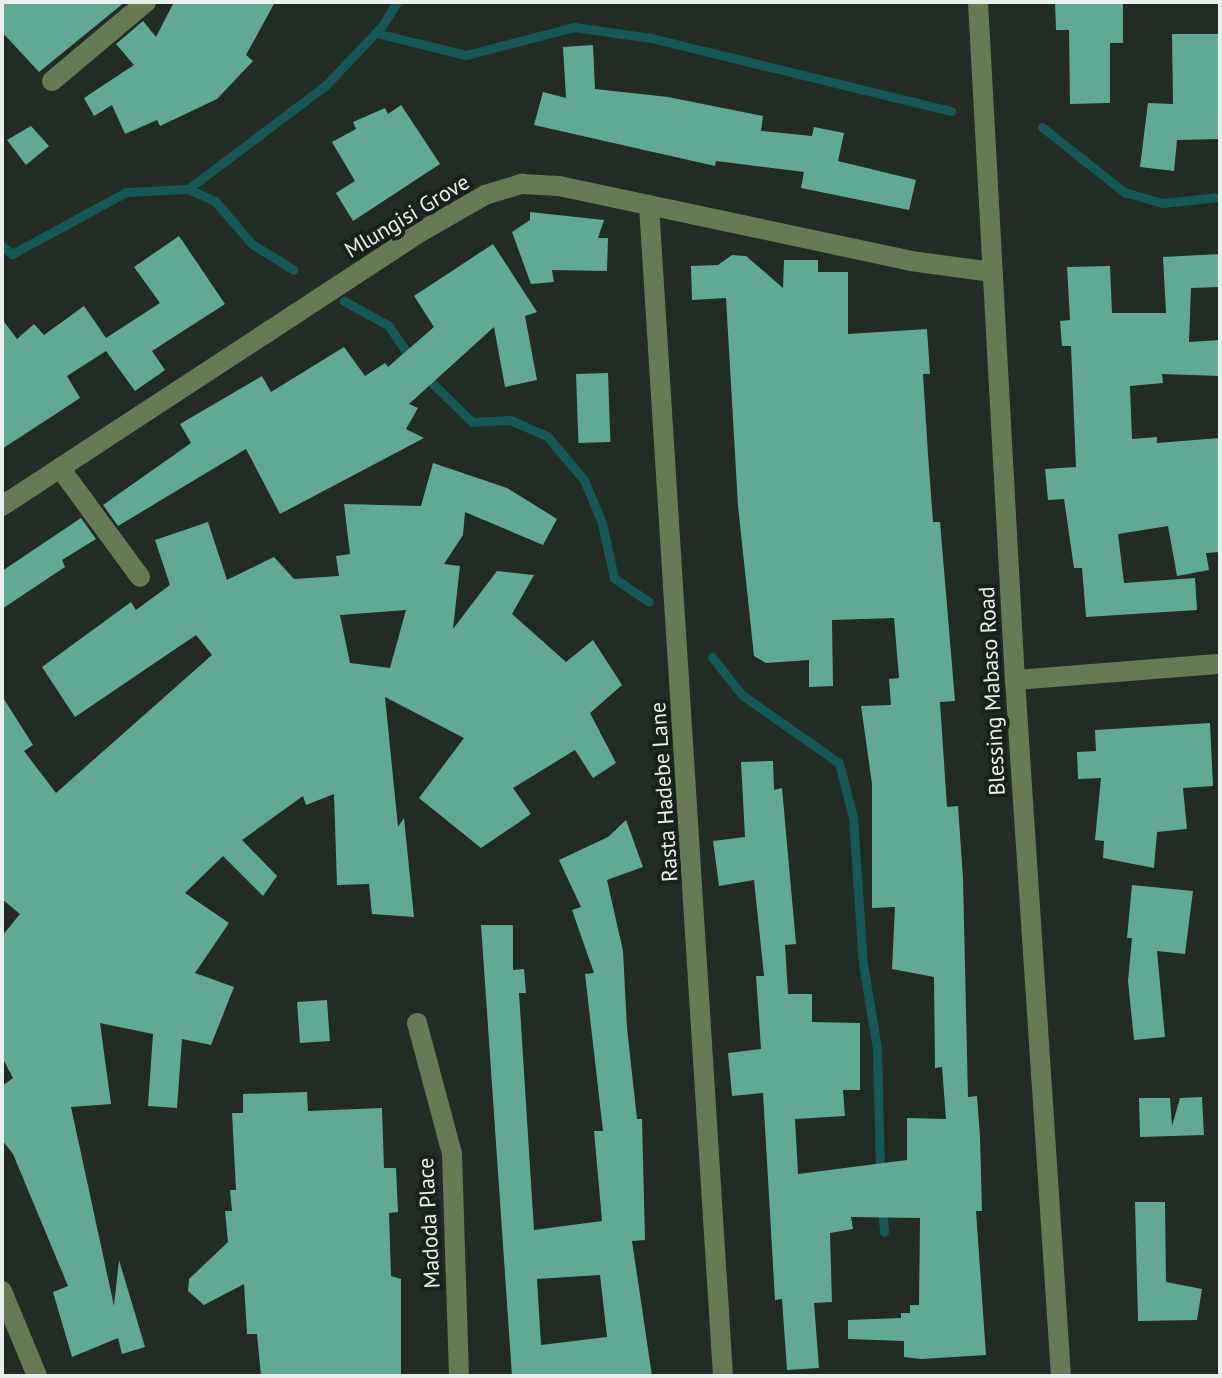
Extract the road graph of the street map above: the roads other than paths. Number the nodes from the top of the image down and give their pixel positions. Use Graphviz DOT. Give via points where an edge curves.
graph roads {
  1 [pos="146,2"];
  2 [pos="978,2"];
  3 [pos="52,81"];
  4 [pos="649,206"];
  5 [pos="992,272"];
  6 [pos="60,468"];
  7 [pos="2,506"];
  8 [pos="140,577"];
  9 [pos="1220,664"];
  10 [pos="1015,680"];
  11 [pos="417,1023"];
  12 [pos="2,1291"];
  13 [pos="37,1376"];
  14 [pos="459,1376"];
  15 [pos="723,1376"];
  16 [pos="1061,1376"];
  1 -- 3 [label="street"];
  2 -- 5 [label="street, Blessing Mabaso Road"];
  4 -- 5 [label="street, Mlungisi Grove" via="911,261"];
  4 -- 6 [label="street, Mlungisi Grove" via="559,186 522,184 485,195"];
  4 -- 15 [label="street, Rasta Hadebe Lane"];
  5 -- 10 [label="street, Blessing Mabaso Road"];
  6 -- 7 [label="street, Mlungisi Grove"];
  6 -- 8 [label="street"];
  9 -- 10 [label="street"];
  10 -- 16 [label="street, Blessing Mabaso Road"];
  11 -- 14 [label="street, Madoda Place" via="452,1154"];
  12 -- 13 [label="street"];
}
